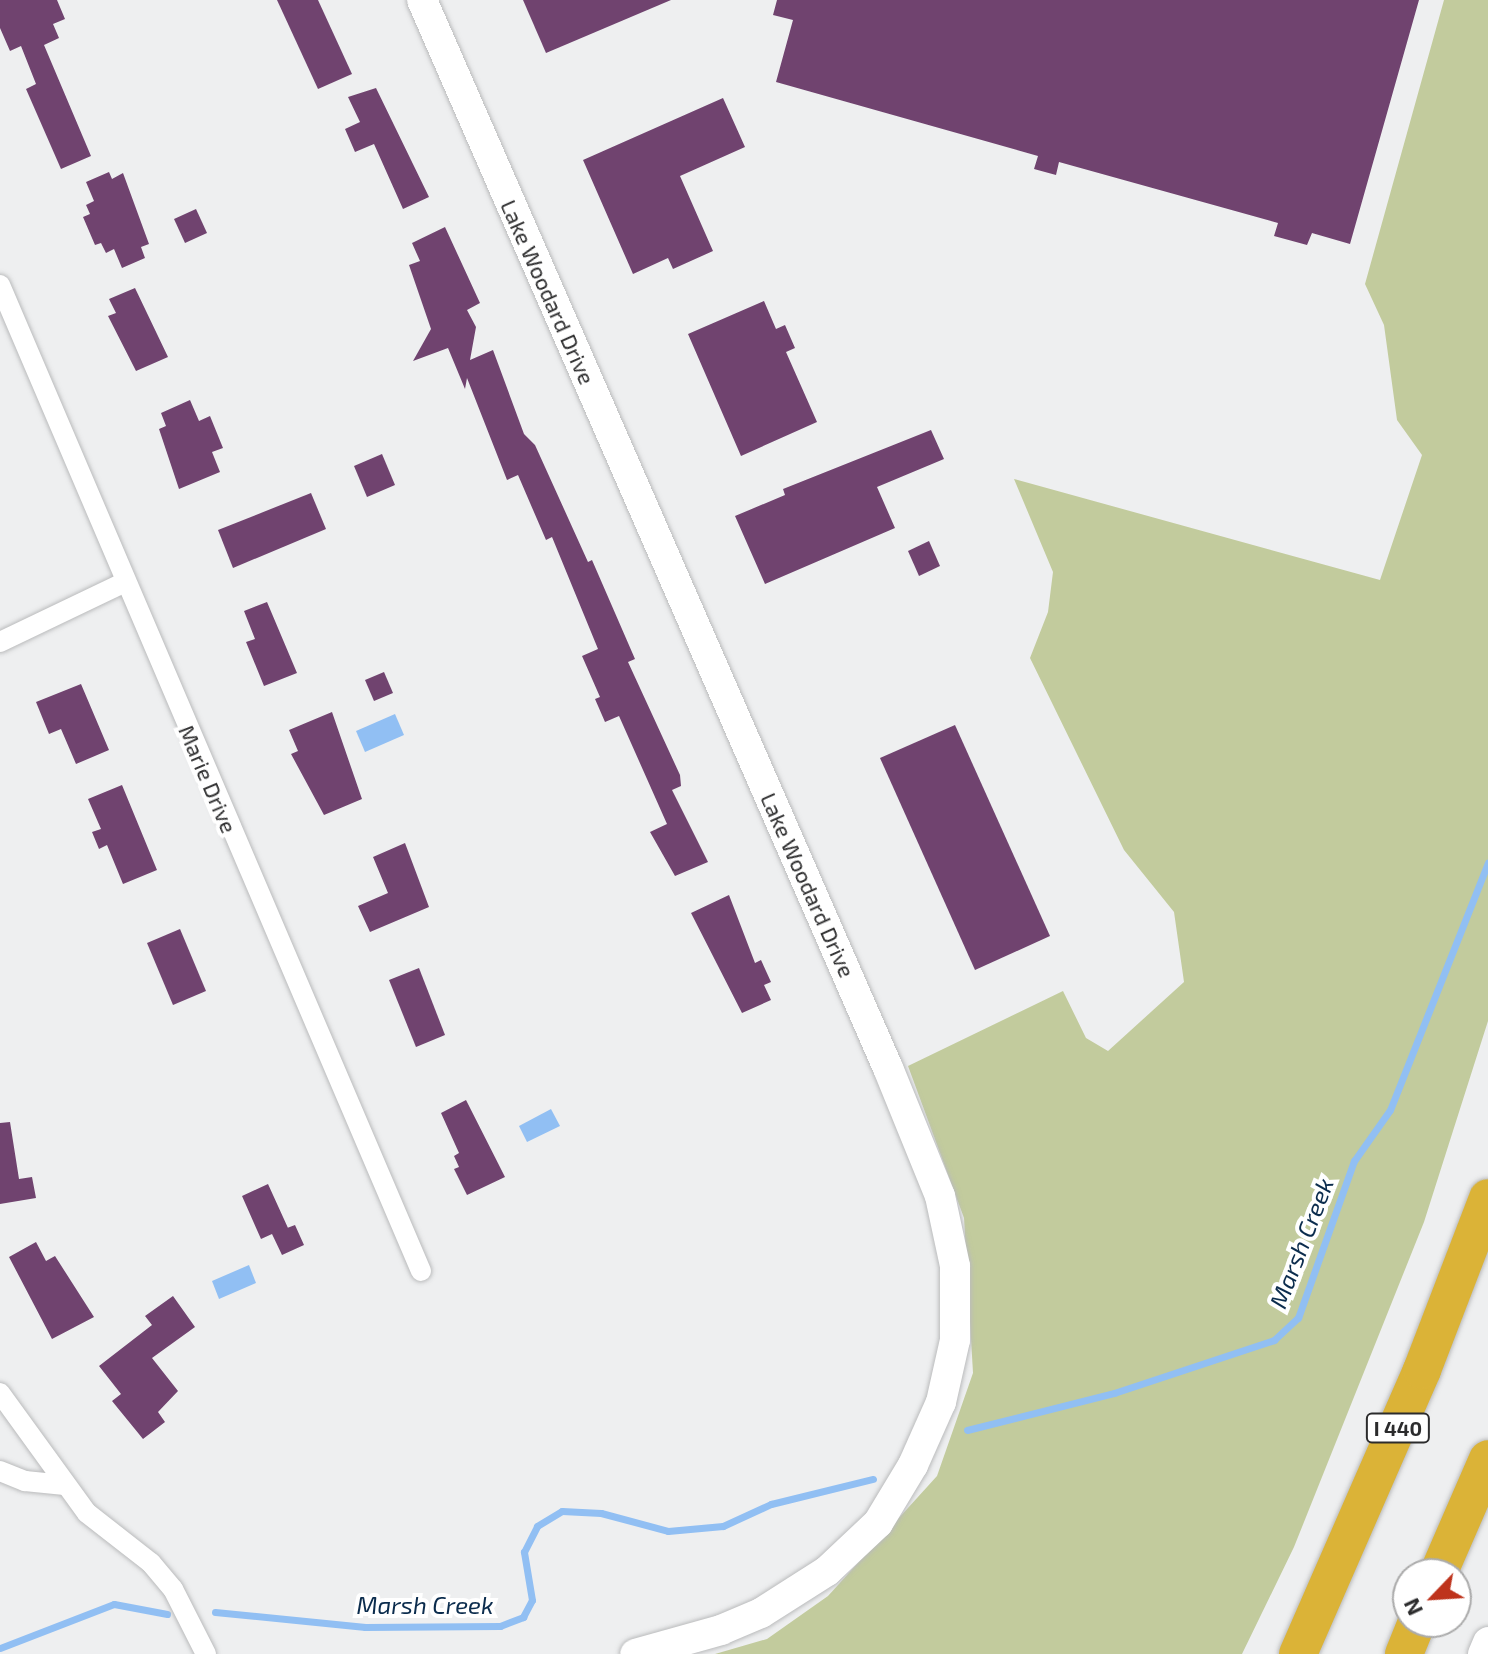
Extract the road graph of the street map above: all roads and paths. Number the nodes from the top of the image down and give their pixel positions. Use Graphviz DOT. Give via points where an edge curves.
graph roads {
  1 [pos="422,0"];
  2 [pos="0,285"];
  3 [pos="123,583"];
  4 [pos="0,642"];
  5 [pos="1488,1198"];
  6 [pos="421,1271"];
  7 [pos="0,1393"];
  8 [pos="1488,1459"];
  9 [pos="0,1471"];
  10 [pos="65,1485"];
  11 [pos="1445,1558"];
  12 [pos="1488,1642"];
  13 [pos="204,1647"];
  14 [pos="635,1654"];
  15 [pos="1298,1654"];
  16 [pos="1483,1654"];
  1 -- 14 [label="street, Lake Woodard Drive" via="888,1068 940,1196 955,1266 955,1340 941,1402 925,1444 878,1523 827,1571 761,1613"];
  2 -- 3 [label="street, Marie Drive"];
  3 -- 4 [label="street"];
  3 -- 6 [label="street, Marie Drive"];
  5 -- 15 [label="highway, I 440" via="1411,1396"];
  7 -- 10 [label="street"];
  8 -- 11 [label="highway"];
  9 -- 10 [label="street" via="25,1481"];
  10 -- 13 [label="street" via="87,1513 151,1563 173,1589"];
  12 -- 16 [label="street"];
}
